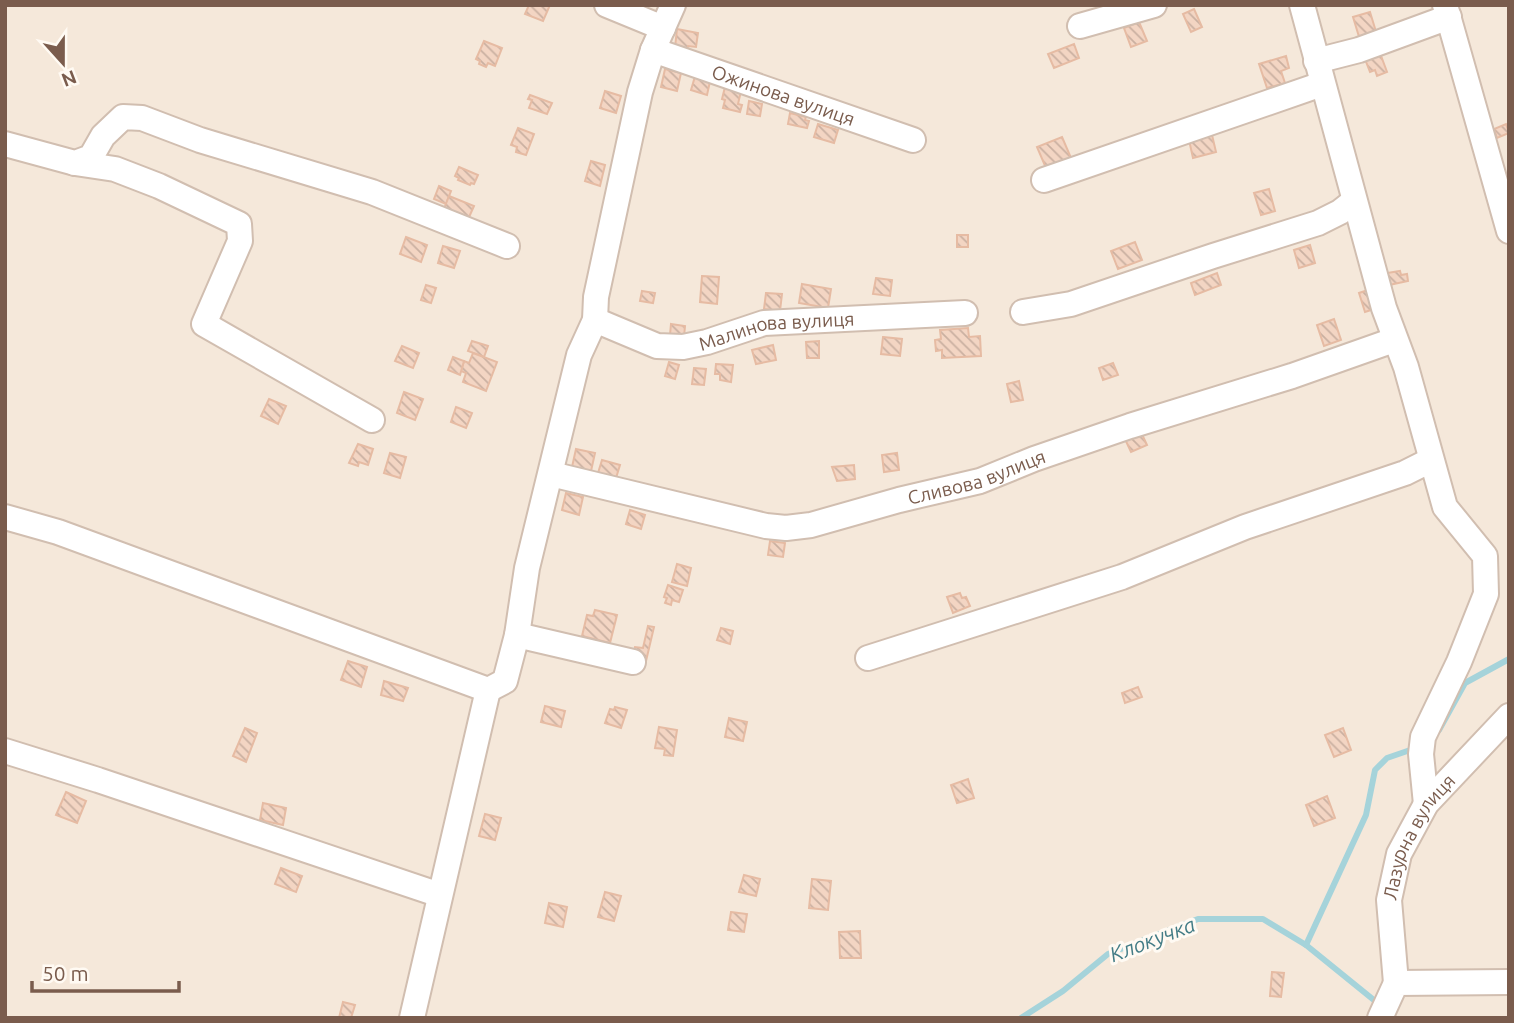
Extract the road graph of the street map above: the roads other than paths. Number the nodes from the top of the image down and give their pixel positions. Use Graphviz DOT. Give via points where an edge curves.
graph roads {
  1 [pos="607,5"];
  2 [pos="673,5"];
  3 [pos="1154,5"];
  4 [pos="1302,5"];
  5 [pos="1448,9"];
  6 [pos="1080,26"];
  7 [pos="658,39"];
  8 [pos="1319,73"];
  9 [pos="913,140"];
  10 [pos="5,144"];
  11 [pos="75,163"];
  12 [pos="1044,180"];
  13 [pos="1354,201"];
  14 [pos="1509,232"];
  15 [pos="508,246"];
  16 [pos="1023,312"];
  17 [pos="965,313"];
  18 [pos="595,320"];
  19 [pos="1394,340"];
  20 [pos="372,420"];
  21 [pos="1431,460"];
  22 [pos="551,474"];
  23 [pos="5,517"];
  24 [pos="517,635"];
  25 [pos="868,658"];
  26 [pos="633,662"];
  27 [pos="488,690"];
  28 [pos="1509,716"];
  29 [pos="5,751"];
  30 [pos="1426,804"];
  31 [pos="440,895"];
  32 [pos="1509,982"];
  33 [pos="1388,1001"];
  34 [pos="412,1018"];
  1 -- 7 [label="street, Ожинова вулиця"];
  2 -- 7 [label="street"];
  3 -- 6 [label="street"];
  4 -- 8 [label="street"];
  5 -- 8 [label="street"];
  5 -- 14 [label="street"];
  7 -- 9 [label="street, Ожинова вулиця"];
  7 -- 18 [label="street" via="635,111"];
  8 -- 12 [label="street"];
  8 -- 13 [label="street"];
  10 -- 11 [label="street"];
  11 -- 15 [label="street" via="91,157 103,136 123,117 142,118 200,141 372,192"];
  11 -- 20 [label="street" via="114,169 239,224 240,241 204,324"];
  13 -- 16 [label="street" via="1318,223 1071,304"];
  13 -- 19 [label="street"];
  17 -- 18 [label="street, Малинова вулиця" via="764,323 683,347 657,346"];
  18 -- 22 [label="street" via="579,355"];
  19 -- 21 [label="street" via="1406,367"];
  19 -- 22 [label="street, Сливова вулиця" via="1120,429 980,481 811,526 766,526"];
  21 -- 25 [label="street" via="1396,477 1258,523 1122,576"];
  21 -- 30 [label="street" via="1446,507 1485,556 1486,594 1422,746"];
  22 -- 24 [label="street" via="527,568"];
  23 -- 27 [label="street" via="58,532"];
  24 -- 26 [label="street"];
  24 -- 27 [label="street" via="505,681"];
  27 -- 31 [label="street"];
  28 -- 30 [label="street, Лазурна вулиця"];
  29 -- 31 [label="street"];
  30 -- 33 [label="street, Лазурна вулиця" via="1399,854 1389,900"];
  31 -- 34 [label="street"];
  32 -- 33 [label="street, Лазурна вулиця"];
}
